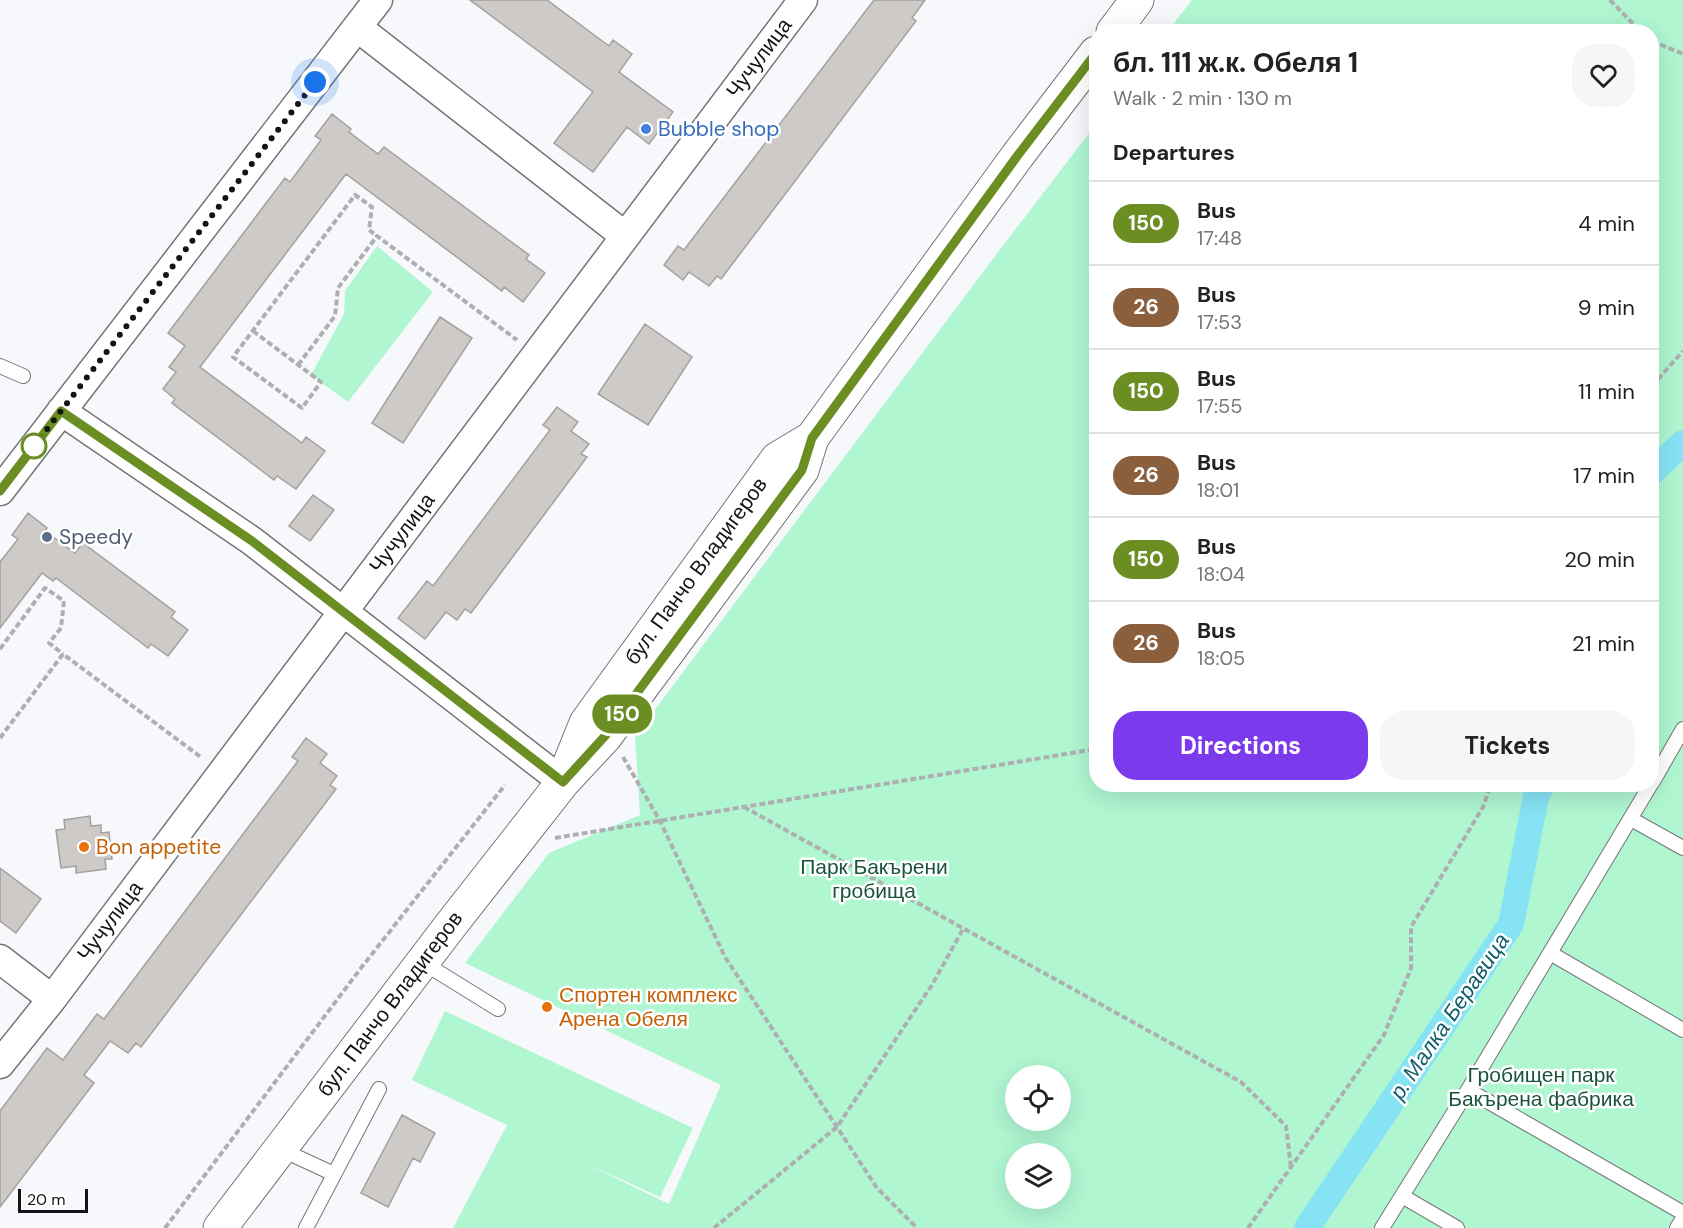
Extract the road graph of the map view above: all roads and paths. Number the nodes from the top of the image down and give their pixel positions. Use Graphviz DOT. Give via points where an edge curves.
graph roads {
  1 [pos="378,0"];
  2 [pos="803,0"];
  3 [pos="1137,0"];
  4 [pos="1610,0"];
  5 [pos="1119,24"];
  6 [pos="1633,24"];
  7 [pos="357,27"];
  8 [pos="1659,44"];
  9 [pos="1683,54"];
  10 [pos="1089,62"];
  11 [pos="377,236"];
  12 [pos="626,236"];
  13 [pos="253,331"];
  14 [pos="1683,351"];
  15 [pos="536,355"];
  16 [pos="298,365"];
  17 [pos="0,366"];
  18 [pos="23,376"];
  19 [pos="1659,378"];
  20 [pos="61,411"];
  21 [pos="0,491"];
  22 [pos="343,612"];
  23 [pos="0,649"];
  24 [pos="63,654"];
  25 [pos="1683,729"];
  26 [pos="0,738"];
  27 [pos="1089,751"];
  28 [pos="622,755"];
  29 [pos="1659,770"];
  30 [pos="222,773"];
  31 [pos="563,782"];
  32 [pos="505,785"];
  33 [pos="1488,792"];
  34 [pos="1646,792"];
  35 [pos="744,807"];
  36 [pos="1631,819"];
  37 [pos="660,821"];
  38 [pos="545,839"];
  39 [pos="1683,848"];
  40 [pos="963,929"];
  41 [pos="1550,953"];
  42 [pos="0,958"];
  43 [pos="422,962"];
  44 [pos="52,999"];
  45 [pos="498,1008"];
  46 [pos="1683,1030"];
  47 [pos="0,1064"];
  48 [pos="379,1089"];
  49 [pos="1468,1090"];
  50 [pos="837,1127"];
  51 [pos="280,1149"];
  52 [pos="1291,1167"];
  53 [pos="334,1174"];
  54 [pos="1402,1196"];
  55 [pos="1683,1213"];
  56 [pos="1683,1218"];
  57 [pos="165,1228"];
  58 [pos="220,1228"];
  59 [pos="306,1228"];
  60 [pos="714,1228"];
  61 [pos="917,1228"];
  62 [pos="1248,1228"];
  63 [pos="1382,1228"];
  64 [pos="1456,1228"];
  65 [pos="1677,1228"];
  1 -- 7 [label="street"];
  2 -- 12 [label="street, Чучулица"];
  3 -- 5 [label="street"];
  4 -- 6 [label="path"];
  7 -- 12 [label="street"];
  7 -- 20 [label="street"];
  8 -- 9 [label="path"];
  10 -- 31 [label="street, бул. Панчо Владигеров" via="812,438 802,470 605,736"];
  11 -- 13 [label="path" via="369,230 372,207 355,195"];
  11 -- 15 [label="path"];
  11 -- 16 [label="path" via="339,288 335,316"];
  12 -- 15 [label="street, Чучулица"];
  13 -- 16 [label="path"];
  13 -- 16 [label="path" via="233,357 302,408 321,382"];
  14 -- 19 [label="path"];
  15 -- 22 [label="street, Чучулица"];
  17 -- 18 [label="lane"];
  20 -- 21 [label="street"];
  20 -- 22 [label="street" via="252,541"];
  22 -- 30 [label="street, Чучулица"];
  22 -- 31 [label="street"];
  23 -- 24 [label="path" via="45,588 64,601 61,627 49,643"];
  24 -- 26 [label="path"];
  24 -- 30 [label="path"];
  25 -- 29 [label="lane"];
  27 -- 35 [label="path"];
  28 -- 37 [label="path"];
  30 -- 44 [label="street, Чучулица"];
  31 -- 43 [label="street, бул. Панчо Владигеров"];
  32 -- 57 [label="path"];
  33 -- 52 [label="path" via="1412,927 1412,968 1384,1035"];
  34 -- 36 [label="lane"];
  35 -- 37 [label="path"];
  35 -- 40 [label="path"];
  36 -- 39 [label="lane"];
  36 -- 41 [label="lane"];
  37 -- 38 [label="path"];
  37 -- 50 [label="path" via="725,957"];
  40 -- 50 [label="path" via="932,985"];
  40 -- 52 [label="path" via="1240,1082 1286,1126"];
  41 -- 46 [label="lane"];
  41 -- 49 [label="lane"];
  42 -- 44 [label="street"];
  43 -- 45 [label="lane"];
  43 -- 51 [label="street, бул. Панчо Владигеров"];
  44 -- 47 [label="street, Чучулица"];
  48 -- 53 [label="lane"];
  49 -- 54 [label="lane"];
  49 -- 55 [label="lane"];
  50 -- 60 [label="path"];
  50 -- 61 [label="path" via="877,1188"];
  51 -- 53 [label="lane"];
  51 -- 58 [label="street, бул. Панчо Владигеров"];
  52 -- 62 [label="path"];
  53 -- 59 [label="lane"];
  54 -- 63 [label="lane"];
  54 -- 64 [label="lane"];
  56 -- 65 [label="lane"];
}
